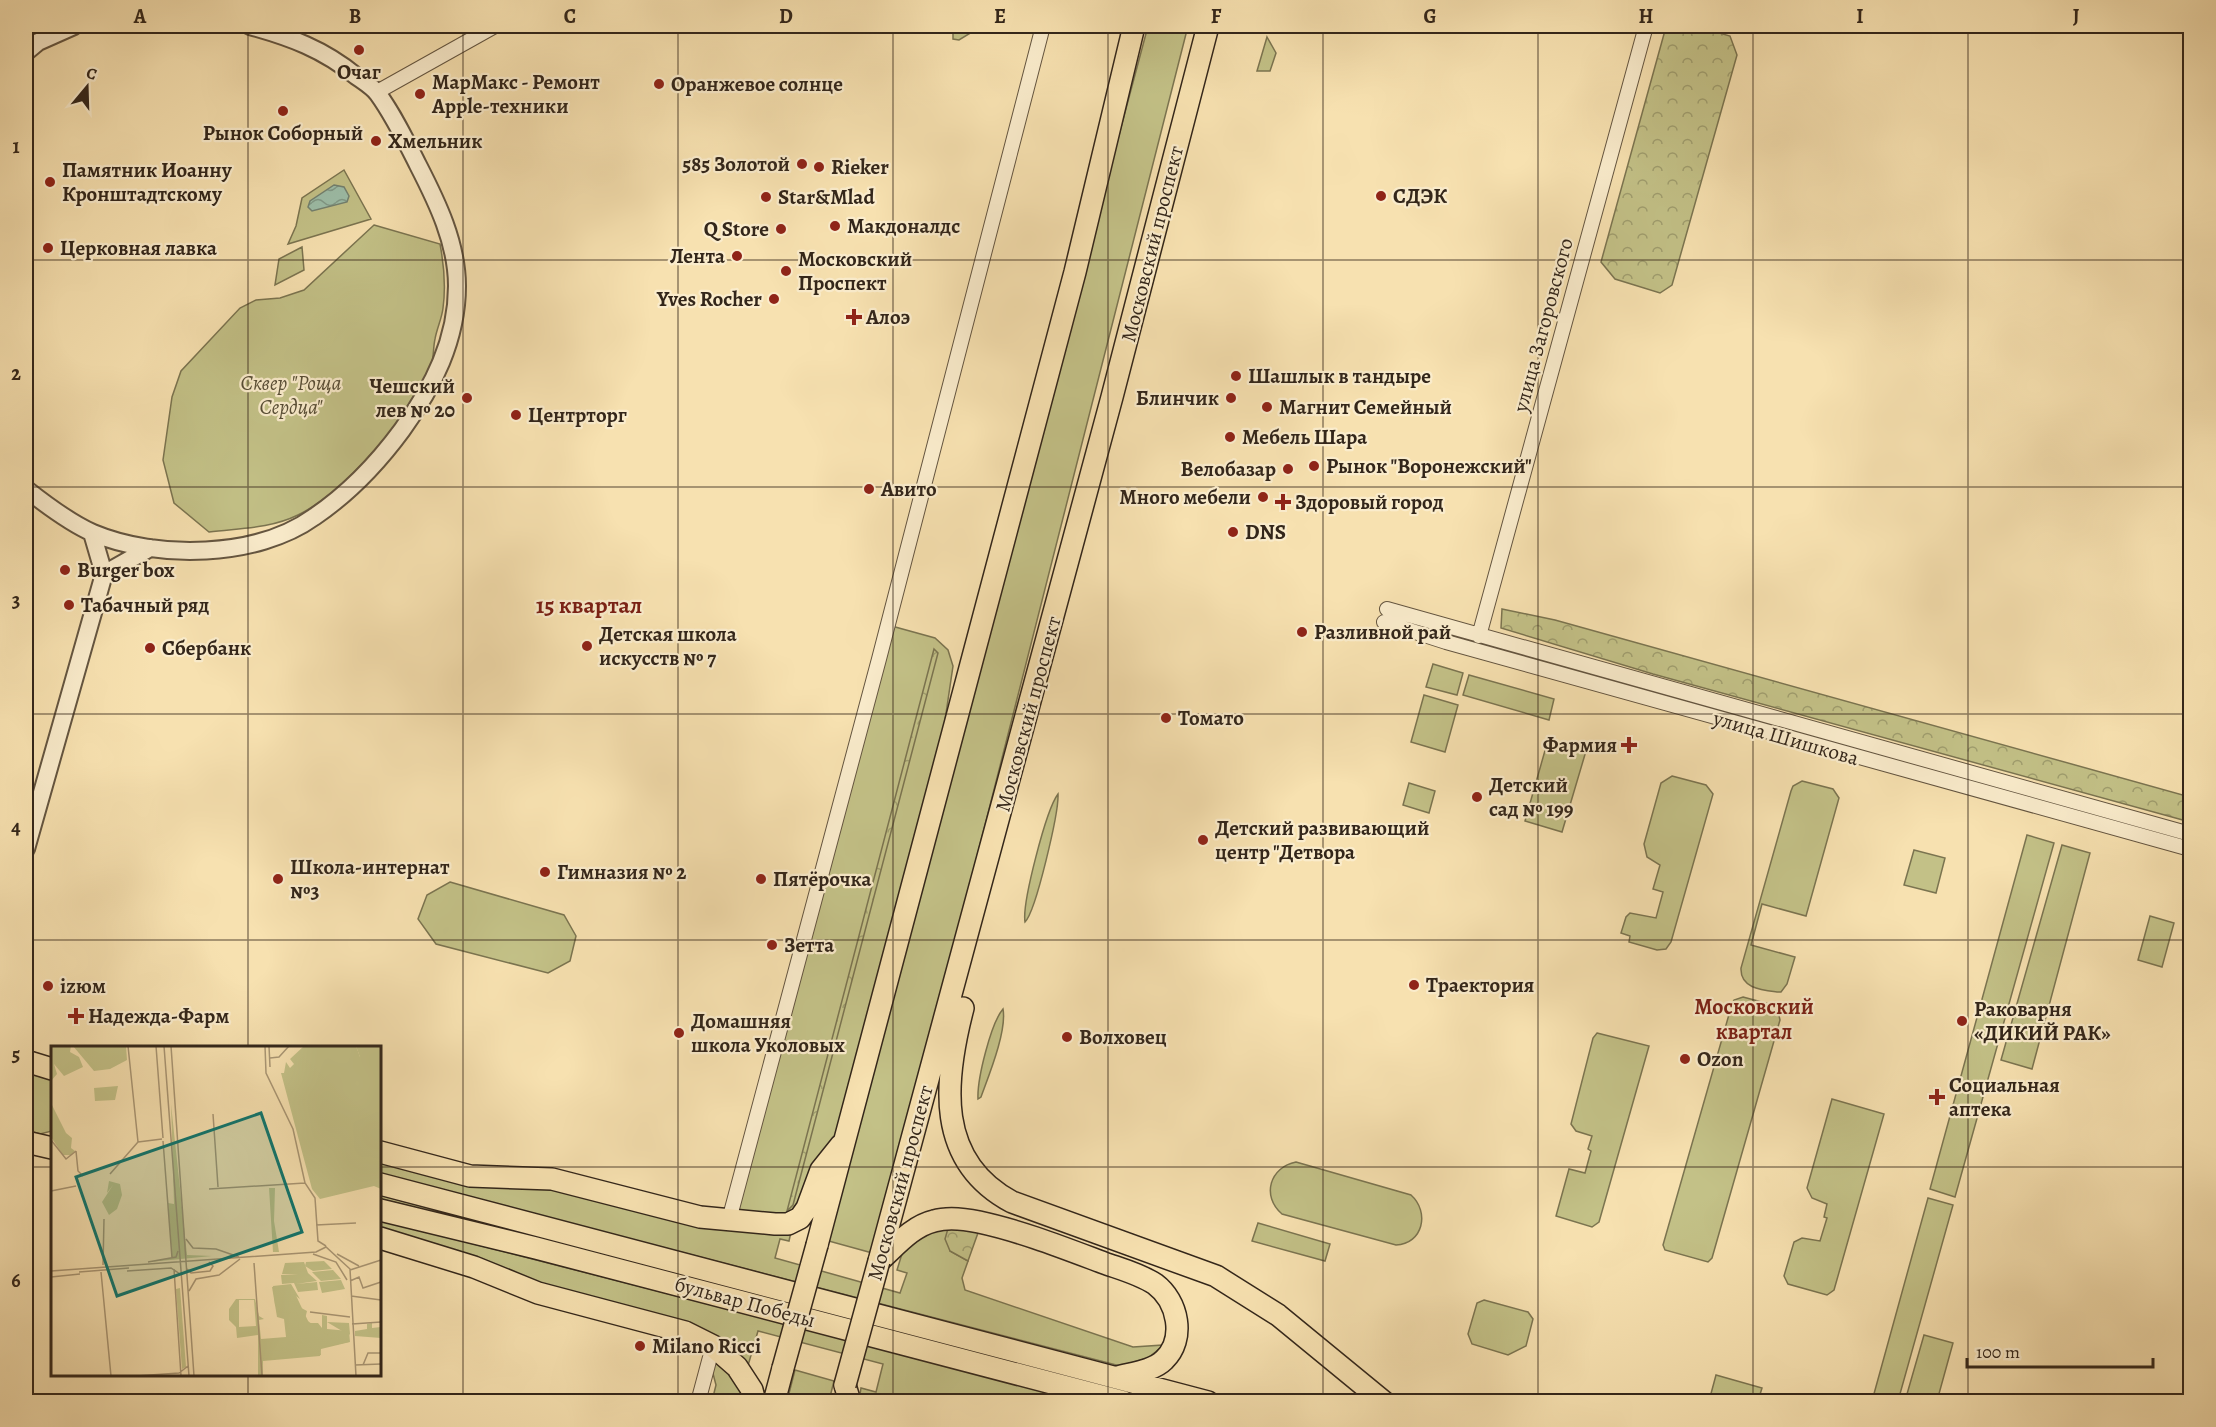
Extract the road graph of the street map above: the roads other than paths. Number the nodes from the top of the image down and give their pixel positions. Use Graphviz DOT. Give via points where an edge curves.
graph roads {
  1 [pos="74,26"];
  2 [pos="250,26"];
  3 [pos="495,26"];
  4 [pos="1043,26"];
  5 [pos="1134,26"];
  6 [pos="1208,26"];
  7 [pos="1646,26"];
  8 [pos="26,52"];
  9 [pos="377,92"];
  10 [pos="26,489"];
  11 [pos="92,533"];
  12 [pos="150,548"];
  13 [pos="104,574"];
  14 [pos="1479,636"];
  15 [pos="2190,834"];
  16 [pos="26,849"];
  17 [pos="2190,849"];
  18 [pos="986,869"];
  19 [pos="26,1060"];
  20 [pos="51,1069"];
  21 [pos="847,1137"];
  22 [pos="381,1152"];
  23 [pos="381,1184"];
  24 [pos="381,1210"];
  25 [pos="729,1220"];
  26 [pos="381,1238"];
  27 [pos="879,1261"];
  28 [pos="712,1346"];
  29 [pos="1116,1377"];
  30 [pos="846,1396"];
  31 [pos="1116,1400"];
  32 [pos="699,1401"];
  33 [pos="755,1401"];
  34 [pos="774,1401"];
  35 [pos="1208,1401"];
  36 [pos="1384,1401"];
  1 -- 8 [label="street" via="38,42"];
  2 -- 9 [label="street" via="292,37 321,51"];
  3 -- 9 [label="street"];
  4 -- 25 [label="street"];
  5 -- 21 [label="main road" via="1072,282"];
  6 -- 18 [label="main road, Московский проспект"];
  7 -- 14 [label="street, улица Загоровского"];
  9 -- 12 [label="street" via="420,168 452,243 456,316 444,358 414,414 381,458 312,519 266,541 213,551"];
  10 -- 11 [label="street"];
  11 -- 12 [label="street"];
  11 -- 13 [label="street"];
  12 -- 13 [label="street"];
  13 -- 16 [label="street"];
  14 -- 15 [label="street, улица Шишкова"];
  14 -- 17 [label="street, улица Шишкова" via="1385,615 1478,651"];
  18 -- 27 [label="main road, Московский проспект"];
  18 -- 36 [label="main road" via="979,943 952,1050 950,1076 953,1128 969,1167 995,1193 1012,1202 1226,1282 1278,1315"];
  19 -- 20 [label="main road"];
  21 -- 25 [label="main road" via="821,1170 800,1218 788,1224"];
  21 -- 34 [label="main road, bridge"];
  22 -- 25 [label="main road" via="470,1176 552,1179 700,1217"];
  23 -- 29 [label="main road, бульвар Победы"];
  24 -- 31 [label="main road, бульвар Победы"];
  26 -- 28 [label="main road" via="474,1267 538,1293 685,1332"];
  27 -- 29 [label="main road" via="921,1226 935,1220 956,1219 1045,1242 1137,1275 1155,1285 1167,1299 1176,1314 1177,1331 1172,1349 1163,1361"];
  27 -- 30 [label="main road, Московский проспект, bridge"];
  28 -- 32 [label="street"];
  28 -- 33 [label="main road" via="737,1367"];
  29 -- 35 [label="main road"];
}
